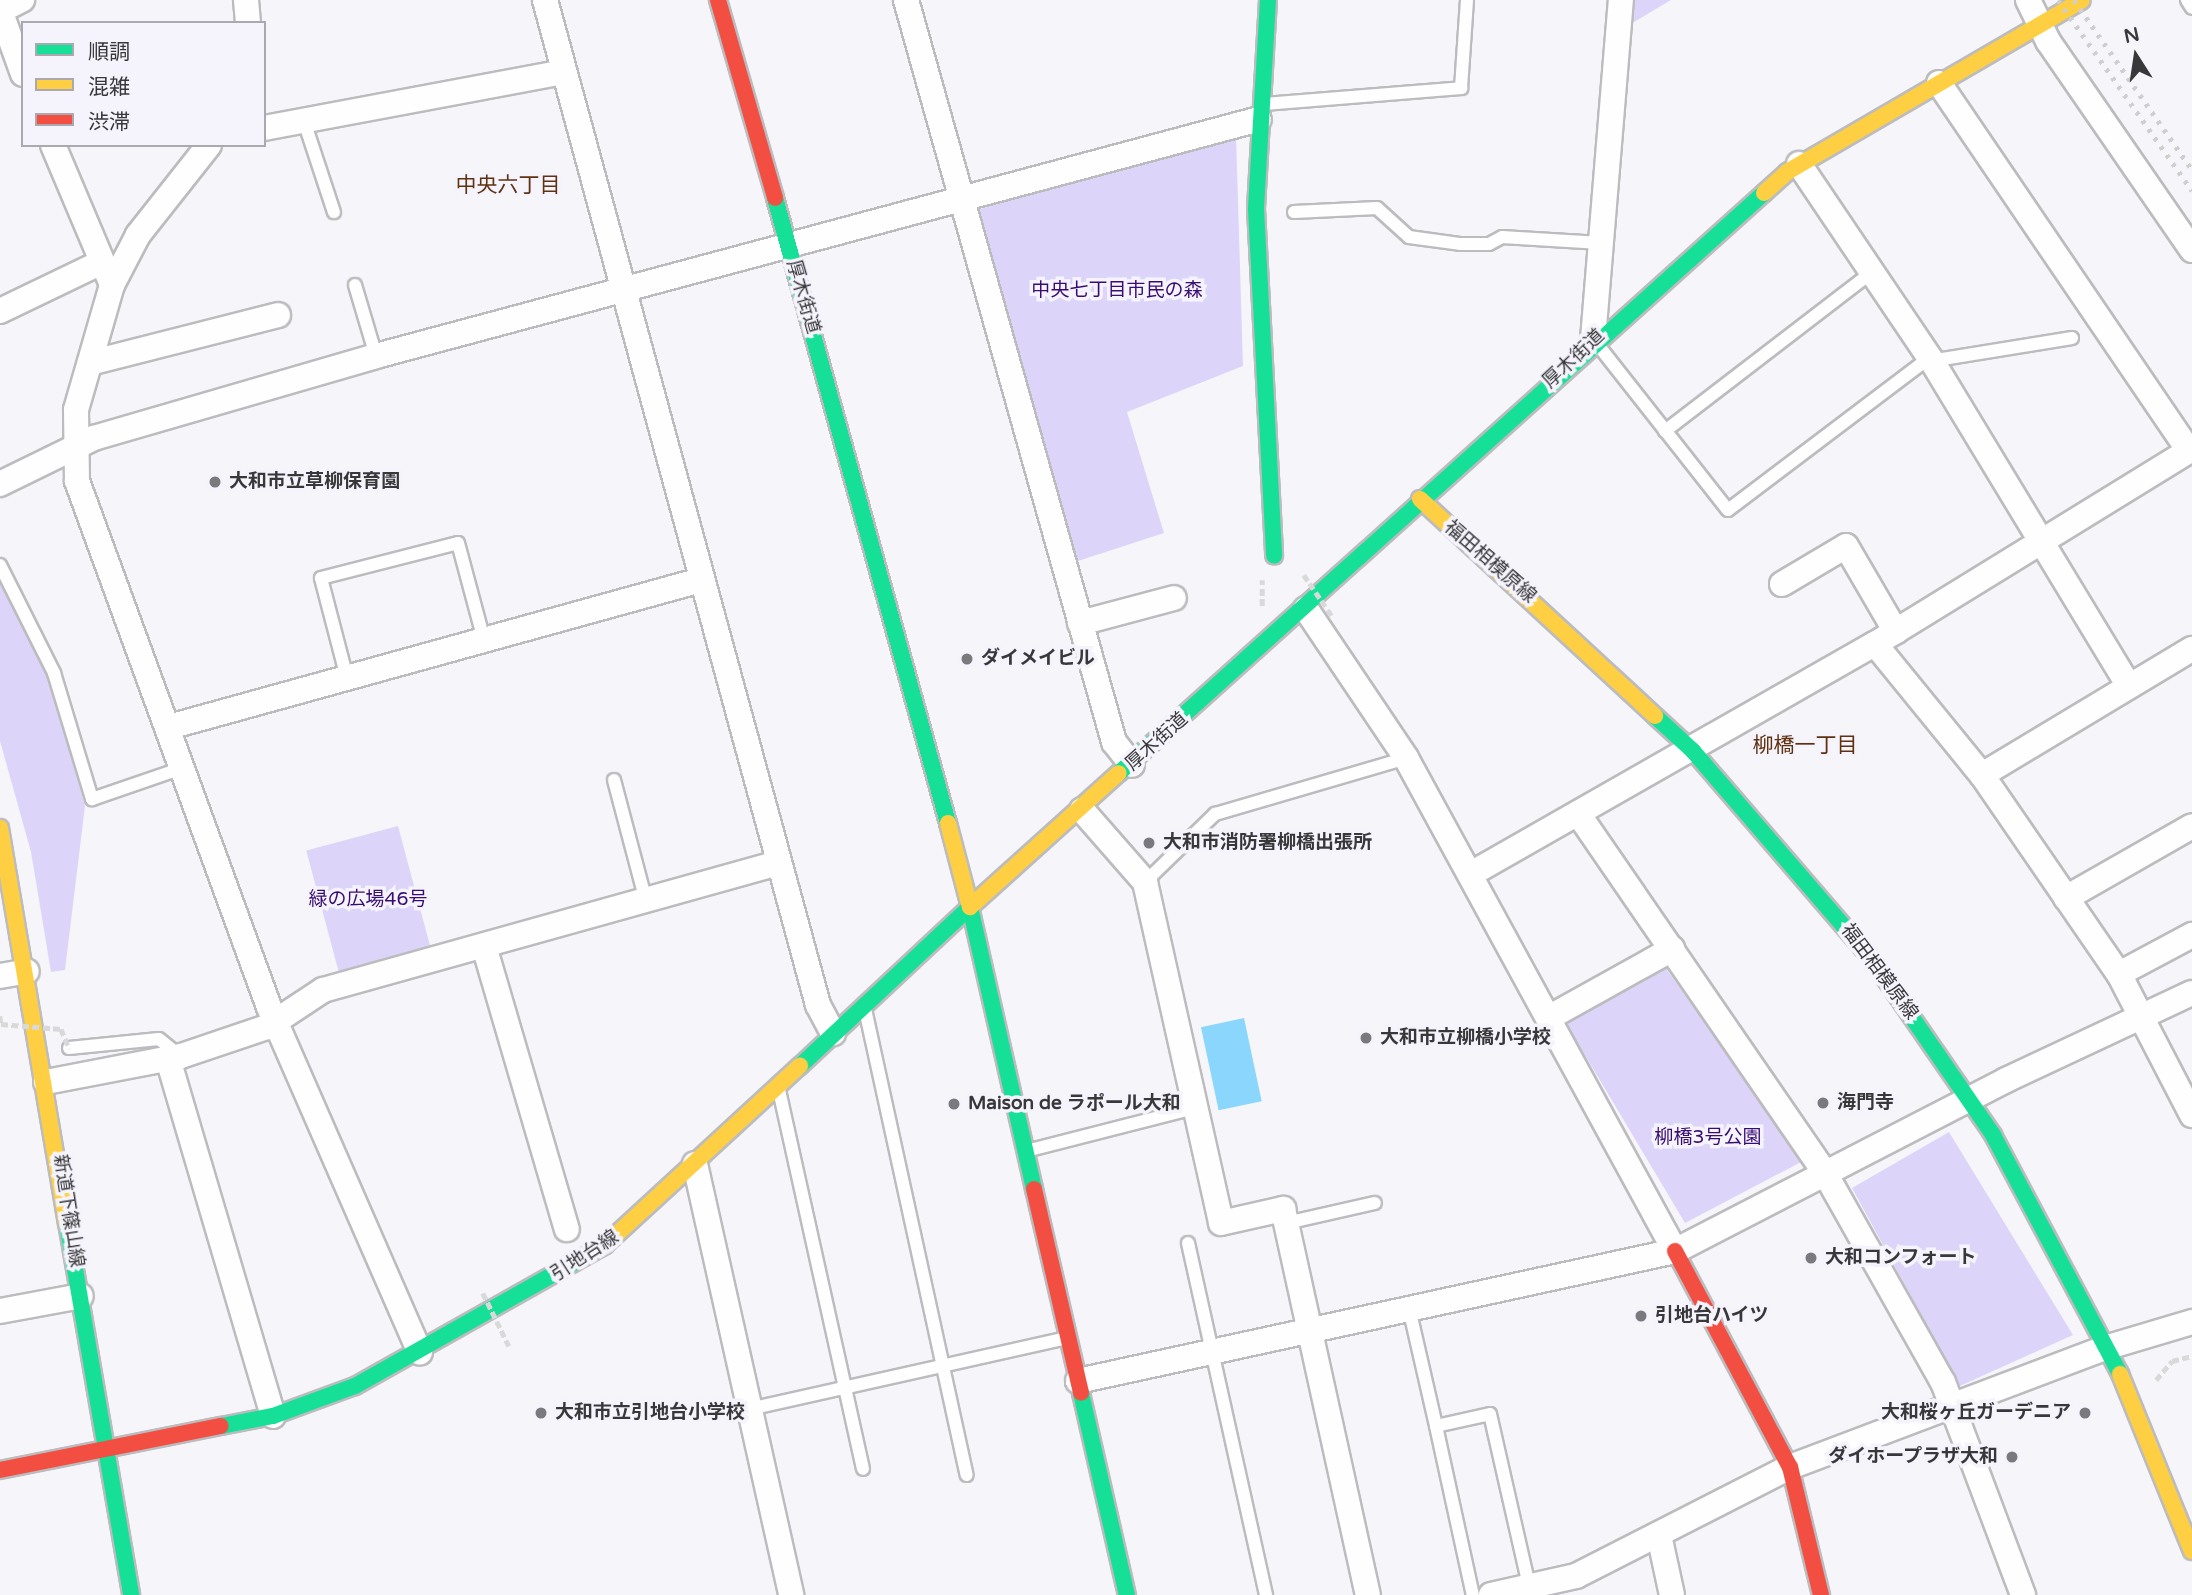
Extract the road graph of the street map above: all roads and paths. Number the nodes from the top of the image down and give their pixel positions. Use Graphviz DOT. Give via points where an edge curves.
graph roads {
  1 [pos="22,0"];
  2 [pos="246,0"];
  3 [pos="545,0"];
  4 [pos="718,0"];
  5 [pos="906,0"];
  6 [pos="1268,0"];
  7 [pos="1467,0"];
  8 [pos="1621,0"];
  9 [pos="2028,0"];
  10 [pos="2082,0"];
  11 [pos="2187,0"];
  12 [pos="2192,8"];
  13 [pos="1,20"];
  14 [pos="248,21"];
  15 [pos="2041,26"];
  16 [pos="21,69"];
  17 [pos="564,72"];
  18 [pos="1939,83"];
  19 [pos="1260,111"];
  20 [pos="304,121"];
  21 [pos="266,128"];
  22 [pos="54,147"];
  23 [pos="207,147"];
  24 [pos="1799,164"];
  25 [pos="961,195"];
  26 [pos="334,212"];
  27 [pos="1294,212"];
  28 [pos="1601,243"];
  29 [pos="787,244"];
  30 [pos="2192,250"];
  31 [pos="102,262"];
  32 [pos="1872,272"];
  33 [pos="113,285"];
  34 [pos="355,285"];
  35 [pos="623,291"];
  36 [pos="0,311"];
  37 [pos="278,315"];
  38 [pos="2072,338"];
  39 [pos="1594,339"];
  40 [pos="376,356"];
  41 [pos="1932,361"];
  42 [pos="90,363"];
  43 [pos="1665,431"];
  44 [pos="74,445"];
  45 [pos="2190,450"];
  46 [pos="2,479"];
  47 [pos="1420,499"];
  48 [pos="2043,541"];
  49 [pos="1274,555"];
  50 [pos="0,565"];
  51 [pos="1304,575"];
  52 [pos="701,580"];
  53 [pos="1782,584"];
  54 [pos="1174,598"];
  55 [pos="1306,609"];
  56 [pos="1332,616"];
  57 [pos="1080,623"];
  58 [pos="1885,638"];
  59 [pos="484,640"];
  60 [pos="2192,649"];
  61 [pos="347,678"];
  62 [pos="2129,686"];
  63 [pos="169,727"];
  64 [pos="1693,751"];
  65 [pos="1406,758"];
  66 [pos="1132,765"];
  67 [pos="182,768"];
  68 [pos="1982,775"];
  69 [pos="614,780"];
  70 [pos="1082,810"];
  71 [pos="1579,816"];
  72 [pos="2192,826"];
  73 [pos="0,828"];
  74 [pos="779,863"];
  75 [pos="1471,874"];
  76 [pos="1145,882"];
  77 [pos="2066,898"];
  78 [pos="646,901"];
  79 [pos="970,908"];
  80 [pos="2192,935"];
  81 [pos="484,946"];
  82 [pos="1672,949"];
  83 [pos="27,971"];
  84 [pos="2119,974"];
  85 [pos="0,976"];
  86 [pos="2192,993"];
  87 [pos="864,1005"];
  88 [pos="2146,1015"];
  89 [pos="0,1016"];
  90 [pos="1549,1017"];
  91 [pos="274,1020"];
  92 [pos="1,1024"];
  93 [pos="833,1033"];
  94 [pos="69,1048"];
  95 [pos="174,1057"];
  96 [pos="46,1082"];
  97 [pos="778,1086"];
  98 [pos="1970,1099"];
  99 [pos="1198,1108"];
  100 [pos="2192,1115"];
  101 [pos="1026,1151"];
  102 [pos="695,1164"];
  103 [pos="1825,1173"];
  104 [pos="1375,1203"];
  105 [pos="1286,1223"];
  106 [pos="567,1229"];
  107 [pos="1188,1243"];
  108 [pos="1675,1251"];
  109 [pos="483,1293"];
  110 [pos="81,1296"];
  111 [pos="1409,1308"];
  112 [pos="0,1311"];
  113 [pos="2192,1322"];
  114 [pos="1310,1330"];
  115 [pos="1068,1338"];
  116 [pos="509,1346"];
  117 [pos="2108,1347"];
  118 [pos="420,1352"];
  119 [pos="1212,1352"];
  120 [pos="2192,1356"];
  121 [pos="943,1366"];
  122 [pos="2156,1380"];
  123 [pos="1079,1381"];
  124 [pos="845,1387"];
  125 [pos="1953,1405"];
  126 [pos="749,1409"];
  127 [pos="273,1416"];
  128 [pos="1436,1426"];
  129 [pos="108,1451"];
  130 [pos="1790,1467"];
  131 [pos="863,1469"];
  132 [pos="0,1471"];
  133 [pos="967,1475"];
  134 [pos="2187,1520"];
  135 [pos="1659,1535"];
  136 [pos="2192,1551"];
  137 [pos="1530,1591"];
  138 [pos="131,1595"];
  139 [pos="791,1595"];
  140 [pos="1127,1595"];
  141 [pos="1266,1595"];
  142 [pos="1368,1595"];
  143 [pos="1473,1595"];
  144 [pos="1491,1595"];
  145 [pos="1672,1595"];
  146 [pos="1821,1595"];
  147 [pos="2024,1595"];
  1 -- 13 [label="street"];
  2 -- 14 [label="street"];
  3 -- 17 [label="street"];
  4 -- 29 [label="street, 厚木街道"];
  5 -- 25 [label="street"];
  6 -- 19 [label="street"];
  7 -- 19 [label="lane" via="1461,88"];
  8 -- 28 [label="street"];
  9 -- 15 [label="street"];
  10 -- 15 [label="street, 厚木街道"];
  11 -- 12 [label="lane"];
  13 -- 16 [label="street"];
  15 -- 18 [label="street, 厚木街道"];
  15 -- 30 [label="street"];
  17 -- 20 [label="street"];
  17 -- 35 [label="street"];
  18 -- 24 [label="street, 厚木街道"];
  18 -- 45 [label="street"];
  19 -- 25 [label="street"];
  19 -- 49 [label="street" via="1256,209"];
  20 -- 21 [label="street"];
  20 -- 26 [label="lane"];
  22 -- 31 [label="street"];
  23 -- 33 [label="street" via="138,234"];
  24 -- 32 [label="street"];
  24 -- 39 [label="street, 厚木街道"];
  25 -- 29 [label="street"];
  25 -- 57 [label="street"];
  27 -- 28 [label="lane" via="1377,208 1409,237 1461,244 1489,244 1502,237"];
  28 -- 39 [label="street"];
  29 -- 35 [label="street"];
  29 -- 79 [label="street, 厚木街道" via="883,572"];
  31 -- 33 [label="street"];
  31 -- 36 [label="street"];
  32 -- 41 [label="street"];
  32 -- 43 [label="lane"];
  33 -- 42 [label="street"];
  34 -- 40 [label="lane"];
  35 -- 40 [label="street"];
  35 -- 52 [label="street"];
  37 -- 42 [label="street"];
  38 -- 41 [label="lane"];
  39 -- 43 [label="lane"];
  39 -- 47 [label="street, 厚木街道"];
  40 -- 44 [label="street"];
  41 -- 43 [label="lane" via="1728,510"];
  41 -- 48 [label="street"];
  42 -- 44 [label="street"];
  44 -- 46 [label="street"];
  44 -- 63 [label="street" via="77,481"];
  45 -- 48 [label="street"];
  47 -- 55 [label="street, 厚木街道"];
  47 -- 64 [label="street, 福田相模原線"];
  48 -- 58 [label="street"];
  48 -- 62 [label="street"];
  50 -- 67 [label="lane" via="54,673 92,799"];
  51 -- 56 [label="path, bridge"];
  52 -- 59 [label="street"];
  52 -- 74 [label="street"];
  53 -- 58 [label="street" via="1846,546"];
  54 -- 57 [label="street"];
  55 -- 65 [label="street"];
  55 -- 66 [label="street, 厚木街道"];
  57 -- 66 [label="street" via="1114,742"];
  58 -- 64 [label="street"];
  58 -- 68 [label="street"];
  59 -- 61 [label="street"];
  59 -- 61 [label="lane" via="458,543 321,578"];
  60 -- 62 [label="street"];
  61 -- 63 [label="street"];
  62 -- 68 [label="street"];
  63 -- 67 [label="street"];
  64 -- 71 [label="street"];
  64 -- 98 [label="street, 福田相模原線" via="1853,937"];
  65 -- 75 [label="street"];
  65 -- 76 [label="lane" via="1215,814"];
  66 -- 70 [label="street, 厚木街道"];
  67 -- 91 [label="street"];
  68 -- 77 [label="street"];
  69 -- 78 [label="lane"];
  70 -- 76 [label="street"];
  70 -- 79 [label="street, 厚木街道"];
  71 -- 75 [label="street"];
  71 -- 82 [label="street"];
  72 -- 77 [label="street"];
  73 -- 83 [label="street, 新道下篠山線"];
  74 -- 78 [label="street"];
  74 -- 93 [label="street" via="818,1005"];
  75 -- 90 [label="street"];
  76 -- 99 [label="street"];
  77 -- 84 [label="street"];
  78 -- 81 [label="street"];
  79 -- 87 [label="street, 引地台線"];
  79 -- 101 [label="street"];
  80 -- 84 [label="street"];
  81 -- 91 [label="street" via="323,990"];
  81 -- 106 [label="street"];
  82 -- 90 [label="street"];
  82 -- 103 [label="street"];
  83 -- 85 [label="street"];
  83 -- 96 [label="street, 新道下篠山線"];
  84 -- 88 [label="street"];
  86 -- 88 [label="street"];
  87 -- 93 [label="street, 引地台線"];
  87 -- 121 [label="lane"];
  88 -- 98 [label="street"];
  88 -- 100 [label="street"];
  89 -- 92 [label="path"];
  90 -- 108 [label="street"];
  91 -- 95 [label="street"];
  91 -- 118 [label="street"];
  92 -- 94 [label="path, bridge" via="61,1028"];
  93 -- 97 [label="street, 引地台線"];
  94 -- 95 [label="lane" via="159,1040"];
  95 -- 96 [label="street"];
  95 -- 127 [label="street"];
  96 -- 110 [label="street, 新道下篠山線"];
  97 -- 102 [label="street, 引地台線"];
  97 -- 124 [label="lane"];
  98 -- 103 [label="street"];
  98 -- 117 [label="street, 福田相模原線"];
  99 -- 101 [label="lane"];
  99 -- 105 [label="street" via="1221,1223 1283,1209"];
  101 -- 115 [label="street"];
  102 -- 118 [label="street, 引地台線" via="617,1237"];
  102 -- 126 [label="street"];
  103 -- 108 [label="street"];
  103 -- 125 [label="street"];
  104 -- 105 [label="lane"];
  105 -- 114 [label="street"];
  107 -- 119 [label="lane"];
  108 -- 111 [label="street"];
  108 -- 130 [label="street"];
  109 -- 116 [label="path, bridge"];
  110 -- 112 [label="street"];
  110 -- 129 [label="street, 新道下篠山線"];
  111 -- 114 [label="street"];
  111 -- 128 [label="lane"];
  113 -- 117 [label="street"];
  114 -- 119 [label="street"];
  114 -- 142 [label="street"];
  115 -- 121 [label="lane"];
  115 -- 123 [label="street"];
  117 -- 125 [label="street"];
  117 -- 134 [label="street, 福田相模原線"];
  118 -- 127 [label="street, 引地台線" via="355,1386"];
  119 -- 123 [label="street"];
  119 -- 141 [label="lane"];
  120 -- 122 [label="path" via="2172,1361"];
  121 -- 124 [label="lane"];
  121 -- 133 [label="lane"];
  123 -- 140 [label="street"];
  124 -- 126 [label="lane"];
  124 -- 131 [label="lane"];
  125 -- 130 [label="street"];
  125 -- 147 [label="street"];
  126 -- 139 [label="street"];
  127 -- 129 [label="street, 引地台線"];
  128 -- 137 [label="lane" via="1490,1414"];
  128 -- 143 [label="lane"];
  129 -- 132 [label="street, 引地台線"];
  129 -- 138 [label="street, 新道下篠山線"];
  130 -- 135 [label="street"];
  130 -- 146 [label="street"];
  134 -- 136 [label="street, 福田相模原線"];
  135 -- 137 [label="street" via="1576,1576"];
  135 -- 145 [label="street"];
  137 -- 144 [label="street"];
}
